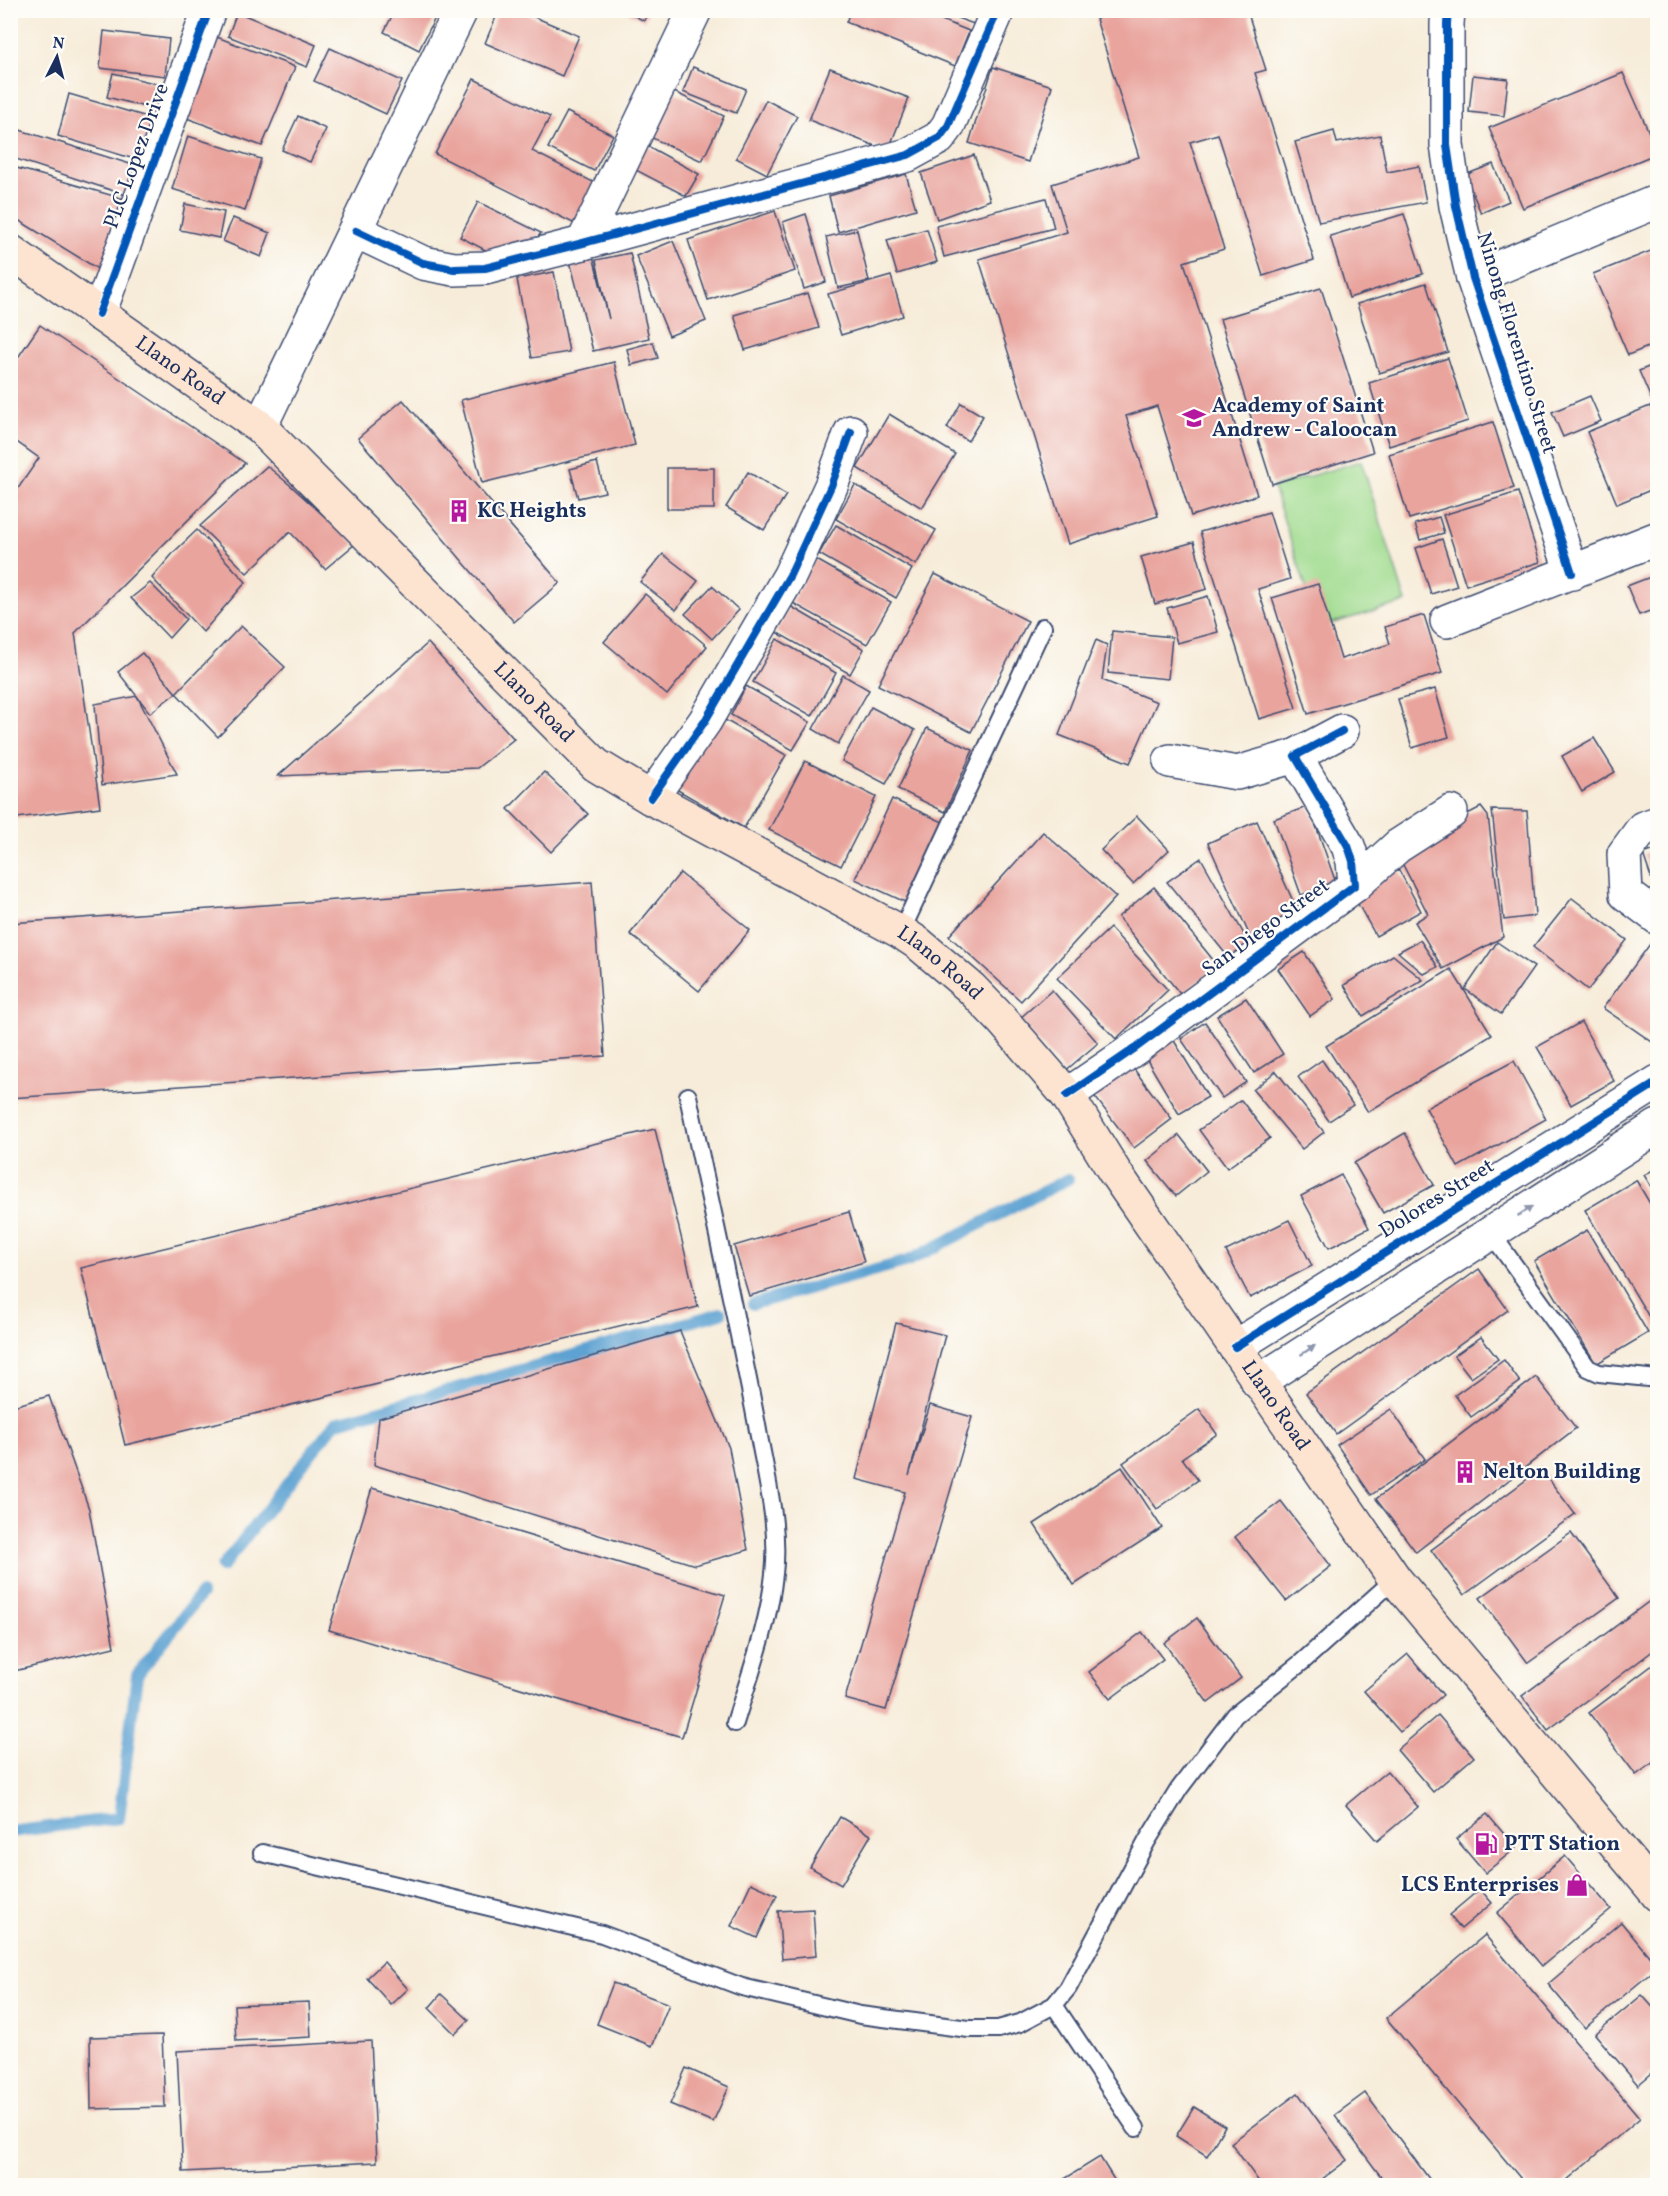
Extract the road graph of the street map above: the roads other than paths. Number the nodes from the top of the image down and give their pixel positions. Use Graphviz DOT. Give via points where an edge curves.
graph roads {
  1 [pos="209,10"];
  2 [pos="461,10"];
  3 [pos="695,10"];
  4 [pos="998,10"];
  5 [pos="1448,10"];
  6 [pos="1658,201"];
  7 [pos="356,231"];
  8 [pos="582,243"];
  9 [pos="10,251"];
  10 [pos="1473,278"];
  11 [pos="99,314"];
  12 [pos="260,427"];
  13 [pos="851,432"];
  14 [pos="1658,538"];
  15 [pos="1572,573"];
  16 [pos="1447,621"];
  17 [pos="1043,627"];
  18 [pos="1342,730"];
  19 [pos="1295,756"];
  20 [pos="1170,761"];
  21 [pos="651,798"];
  22 [pos="1451,812"];
  23 [pos="1658,823"];
  24 [pos="1356,885"];
  25 [pos="1658,918"];
  26 [pos="901,932"];
  27 [pos="1658,1082"];
  28 [pos="1067,1095"];
  29 [pos="688,1096"];
  30 [pos="1658,1126"];
  31 [pos="1491,1233"];
  32 [pos="1235,1347"];
  33 [pos="1658,1379"];
  34 [pos="1258,1382"];
  35 [pos="1395,1579"];
  36 [pos="735,1723"];
  37 [pos="262,1853"];
  38 [pos="1658,1895"];
  39 [pos="1054,2005"];
  40 [pos="1136,2128"];
  1 -- 11 [label="street, PLC Lopez Drive"];
  2 -- 7 [label="street"];
  3 -- 8 [label="street"];
  4 -- 8 [label="street" via="948,126 924,148"];
  5 -- 10 [label="street, Ninong Florentino Street" via="1447,145"];
  6 -- 10 [label="street"];
  7 -- 8 [label="street" via="423,263 454,269 484,268"];
  7 -- 12 [label="street"];
  9 -- 11 [label="main road, Llano Road"];
  10 -- 15 [label="street, Ninong Florentino Street"];
  11 -- 12 [label="main road, Llano Road"];
  12 -- 21 [label="main road, Llano Road" via="596,765"];
  13 -- 21 [label="street" via="790,575 705,721"];
  14 -- 15 [label="street"];
  15 -- 16 [label="street"];
  17 -- 26 [label="lane"];
  18 -- 19 [label="street"];
  19 -- 20 [label="street" via="1237,773"];
  19 -- 24 [label="street, San Diego Street" via="1348,846"];
  21 -- 26 [label="main road, Llano Road"];
  22 -- 24 [label="street, San Diego Street" via="1398,846"];
  23 -- 25 [label="street" via="1643,828 1624,854 1626,894"];
  24 -- 28 [label="street, San Diego Street"];
  26 -- 28 [label="main road, Llano Road" via="971,988"];
  27 -- 32 [label="street, Dolores Street"];
  28 -- 32 [label="main road, Llano Road" via="1114,1171"];
  29 -- 36 [label="lane" via="749,1383 775,1539 775,1572 768,1610"];
  31 -- 30 [label="street, one-way"];
  31 -- 33 [label="lane" via="1588,1368"];
  34 -- 31 [label="street, one-way"];
  32 -- 34 [label="main road, Llano Road"];
  34 -- 35 [label="main road, Llano Road"];
  35 -- 38 [label="main road, Llano Road"];
  35 -- 39 [label="lane" via="1302,1662 1235,1715 1179,1789 1068,1988"];
  37 -- 39 [label="lane" via="602,1934 742,1987 860,2015 998,2029 1020,2023"];
  39 -- 40 [label="lane"];
}
